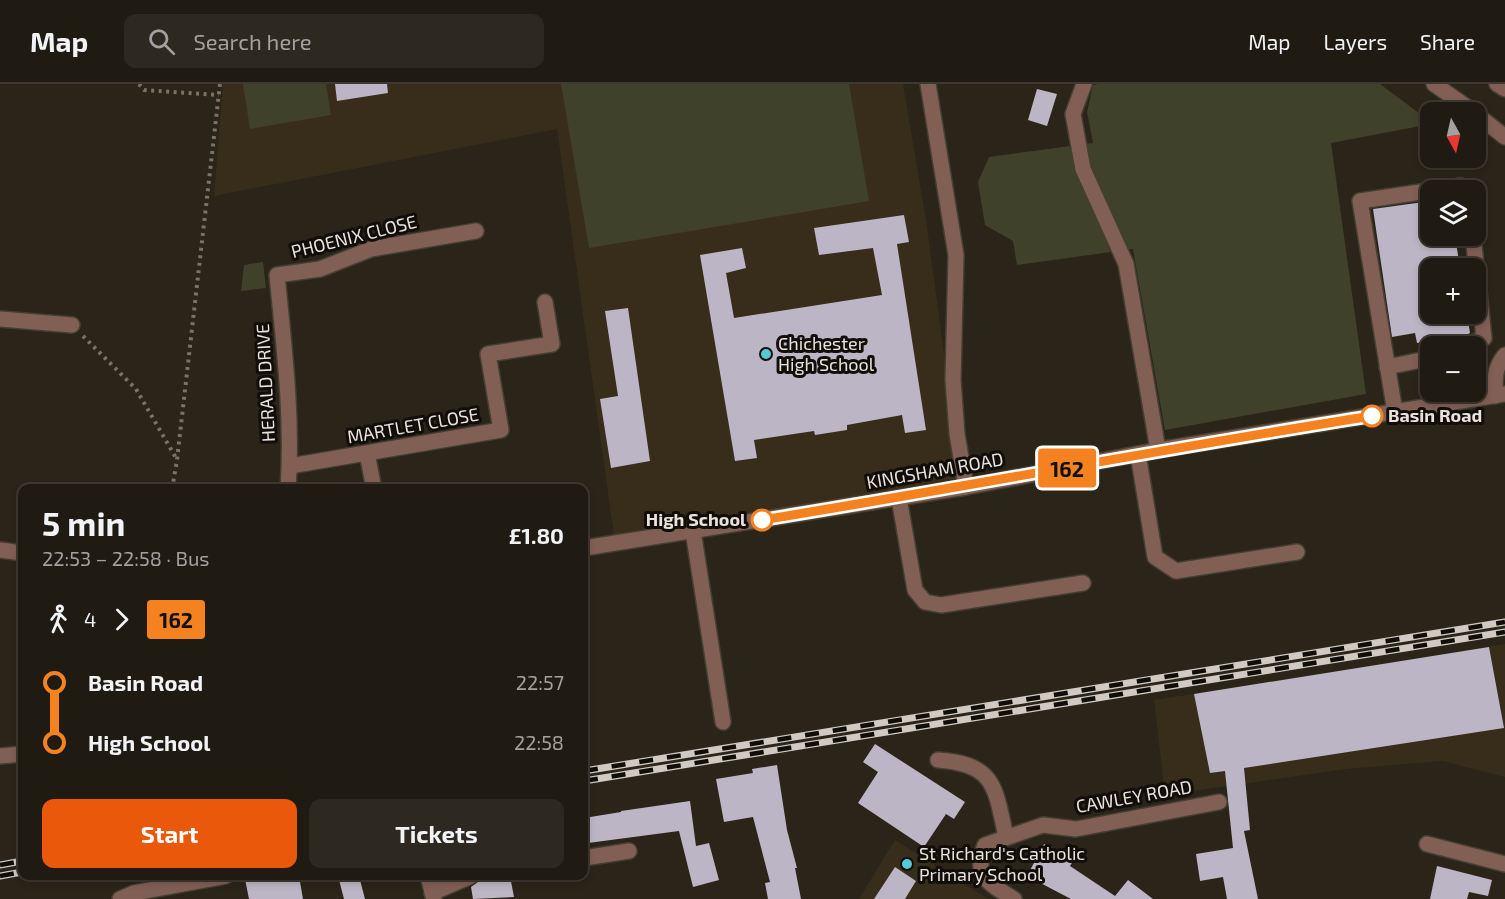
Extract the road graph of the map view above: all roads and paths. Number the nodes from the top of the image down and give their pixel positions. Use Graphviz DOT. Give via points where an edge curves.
graph roads {
  1 [pos="139,84"];
  2 [pos="220,84"];
  3 [pos="928,84"];
  4 [pos="1084,84"];
  5 [pos="1434,84"];
  6 [pos="1497,84"];
  7 [pos="1505,89"];
  8 [pos="219,95"];
  9 [pos="1459,102"];
  10 [pos="1486,122"];
  11 [pos="1505,137"];
  12 [pos="1420,192"];
  13 [pos="476,231"];
  14 [pos="1474,246"];
  15 [pos="277,275"];
  16 [pos="545,302"];
  17 [pos="0,319"];
  18 [pos="72,325"];
  19 [pos="1484,336"];
  20 [pos="1505,355"];
  21 [pos="1420,360"];
  22 [pos="1388,367"];
  23 [pos="1500,395"];
  24 [pos="1395,412"];
  25 [pos="1158,450"];
  26 [pos="368,453"];
  27 [pos="1138,454"];
  28 [pos="177,460"];
  29 [pos="290,466"];
  30 [pos="173,484"];
  31 [pos="288,484"];
  32 [pos="373,484"];
  33 [pos="966,487"];
  34 [pos="899,498"];
  35 [pos="693,531"];
  36 [pos="588,547"];
  37 [pos="0,550"];
  38 [pos="18,552"];
  39 [pos="1297,552"];
  40 [pos="1083,583"];
  41 [pos="723,722"];
  42 [pos="18,754"];
  43 [pos="0,756"];
  44 [pos="938,760"];
  45 [pos="1219,802"];
  46 [pos="1006,837"];
  47 [pos="1427,844"];
  48 [pos="629,851"];
  49 [pos="588,857"];
  50 [pos="1505,864"];
  51 [pos="204,880"];
  52 [pos="429,880"];
  53 [pos="463,880"];
  54 [pos="433,896"];
  55 [pos="120,899"];
  56 [pos="1014,899"];
  1 -- 8 [label="path" via="144,90"];
  2 -- 8 [label="path"];
  3 -- 33 [label="street" via="956,255 953,380"];
  4 -- 25 [label="street" via="1073,114 1083,169 1126,264"];
  5 -- 9 [label="street"];
  6 -- 7 [label="street"];
  8 -- 28 [label="path"];
  10 -- 11 [label="street"];
  12 -- 22 [label="street" via="1360,201"];
  13 -- 15 [label="street, PHOENIX CLOSE" via="371,249 320,269"];
  14 -- 19 [label="street"];
  15 -- 29 [label="street, HERALD DRIVE"];
  16 -- 26 [label="street, MARTLET CLOSE" via="552,344 488,354 501,430"];
  17 -- 18 [label="street"];
  18 -- 28 [label="path" via="136,389"];
  20 -- 23 [label="street" via="1495,373"];
  21 -- 22 [label="street"];
  22 -- 24 [label="street"];
  23 -- 24 [label="street, KINGSHAM ROAD"];
  24 -- 25 [label="street, KINGSHAM ROAD"];
  25 -- 27 [label="street, KINGSHAM ROAD"];
  26 -- 29 [label="street, MARTLET CLOSE"];
  26 -- 32 [label="street"];
  27 -- 33 [label="street, KINGSHAM ROAD"];
  27 -- 39 [label="street" via="1155,557 1176,571"];
  28 -- 30 [label="path"];
  29 -- 31 [label="street, HERALD DRIVE"];
  33 -- 34 [label="street, KINGSHAM ROAD"];
  34 -- 35 [label="street, KINGSHAM ROAD"];
  34 -- 40 [label="street" via="915,590 925,602 940,605"];
  35 -- 36 [label="street, KINGSHAM ROAD"];
  35 -- 41 [label="street"];
  37 -- 38 [label="street"];
  42 -- 43 [label="street"];
  44 -- 46 [label="street" via="969,764 987,778 997,796"];
  45 -- 46 [label="street, CAWLEY ROAD" via="1076,829 1043,825"];
  46 -- 56 [label="street, CAWLEY ROAD" via="985,845 980,859 982,873 989,883"];
  47 -- 50 [label="street"];
  48 -- 49 [label="street"];
  51 -- 55 [label="street"];
  52 -- 54 [label="street"];
  53 -- 54 [label="street"];
}
